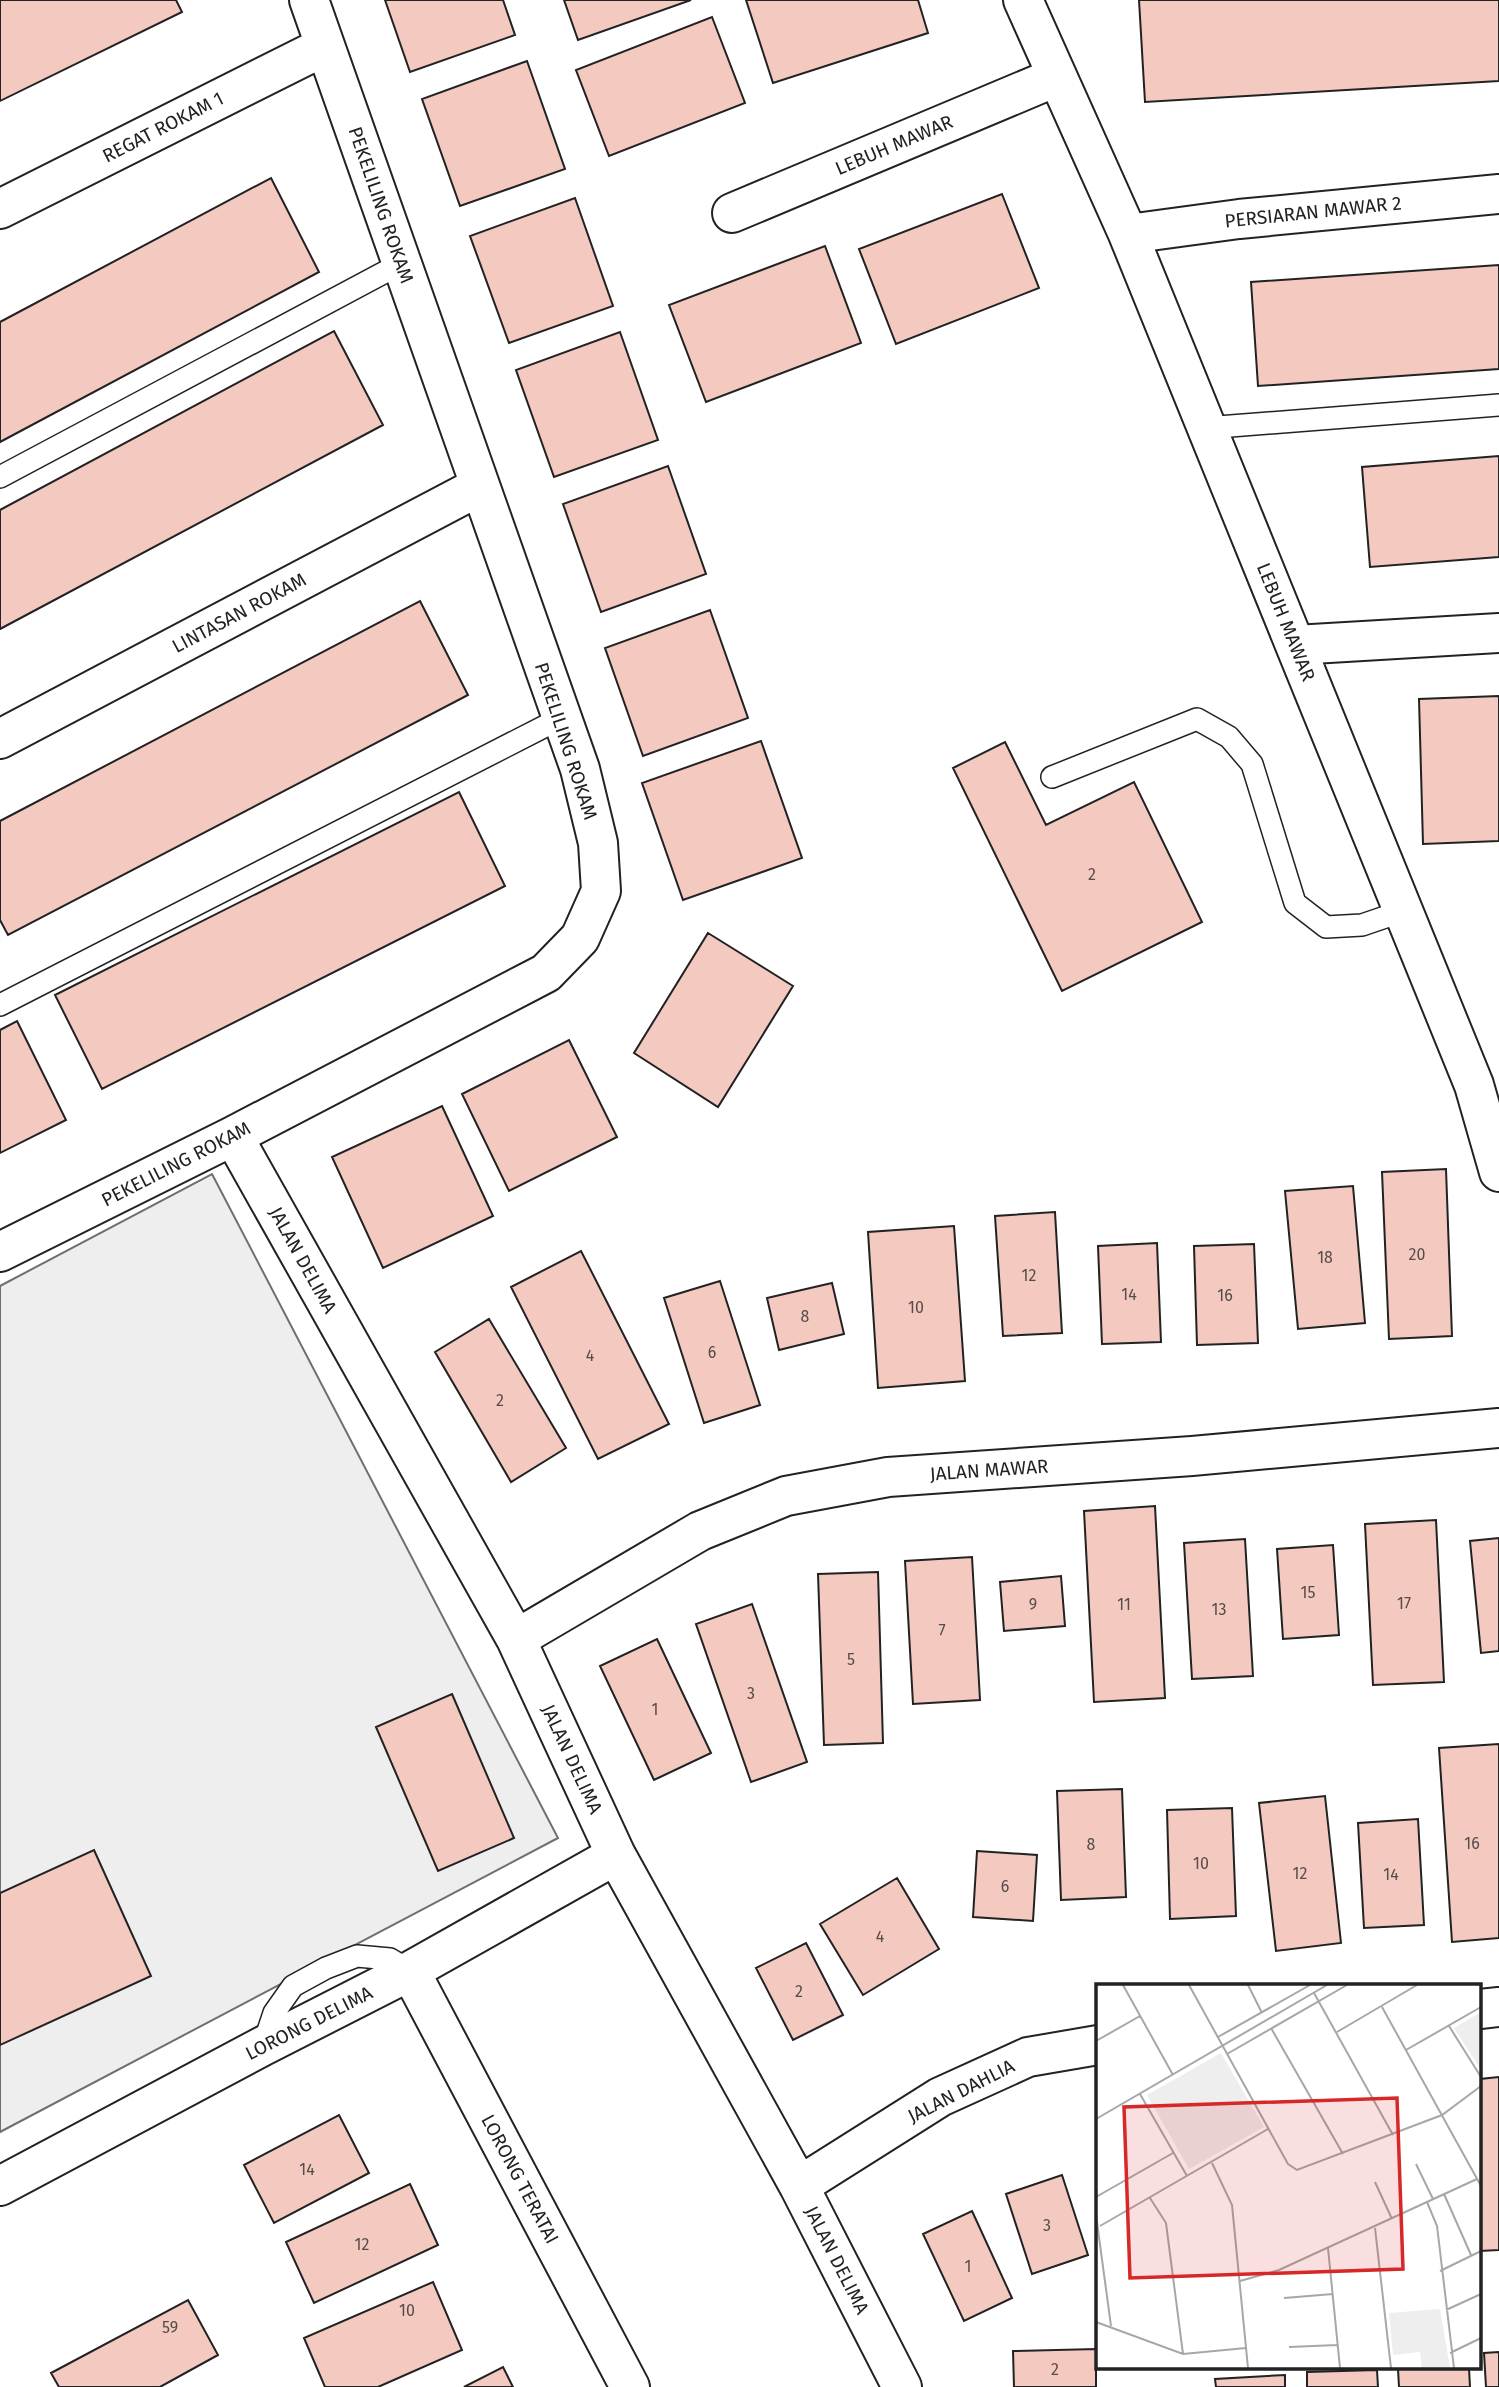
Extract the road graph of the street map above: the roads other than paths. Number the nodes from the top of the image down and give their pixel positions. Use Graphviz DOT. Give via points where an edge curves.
graph roads {
  1 [pos="309,0"];
  2 [pos="1023,0"];
  3 [pos="325,46"];
  4 [pos="1056,77"];
  5 [pos="1499,194"];
  6 [pos="0,209"];
  7 [pos="732,213"];
  8 [pos="1128,234"];
  9 [pos="402,263"];
  10 [pos="1499,405"];
  11 [pos="1205,428"];
  12 [pos="0,477"];
  13 [pos="478,487"];
  14 [pos="1499,633"];
  15 [pos="1295,645"];
  16 [pos="561,718"];
  17 [pos="0,739"];
  18 [pos="1052,777"];
  19 [pos="1403,911"];
  20 [pos="0,1005"];
  21 [pos="233,1136"];
  22 [pos="1499,1172"];
  23 [pos="0,1252"];
  24 [pos="1499,1429"];
  25 [pos="516,1639"];
  26 [pos="616,1855"];
  27 [pos="410,1971"];
  28 [pos="1096,2045"];
  29 [pos="0,2186"];
  30 [pos="799,2186"];
  31 [pos="630,2387"];
  32 [pos="902,2387"];
  1 -- 3 [label="street, PEKELILING ROKAM"];
  2 -- 4 [label="street, LEBUH MAWAR"];
  3 -- 6 [label="street, REGAT ROKAM 1"];
  3 -- 9 [label="street, PEKELILING ROKAM"];
  4 -- 7 [label="street, LEBUH MAWAR"];
  4 -- 8 [label="street, LEBUH MAWAR"];
  5 -- 8 [label="street, PERSIARAN MAWAR 2"];
  8 -- 11 [label="street, LEBUH MAWAR"];
  9 -- 12 [label="lane"];
  9 -- 13 [label="street, PEKELILING ROKAM"];
  10 -- 11 [label="lane"];
  11 -- 15 [label="street, LEBUH MAWAR"];
  13 -- 16 [label="street, PEKELILING ROKAM"];
  13 -- 17 [label="street, LINTASAN ROKAM"];
  14 -- 15 [label="street"];
  15 -- 19 [label="street, LEBUH MAWAR"];
  16 -- 20 [label="lane"];
  16 -- 21 [label="street, PEKELILING ROKAM" via="580,769 598,843 601,891 580,938 545,973"];
  18 -- 19 [label="lane" via="1197,719 1230,737 1252,764 1294,903 1326,927 1362,925"];
  19 -- 22 [label="street, LEBUH MAWAR" via="1474,1085"];
  21 -- 23 [label="street, PEKELILING ROKAM"];
  21 -- 25 [label="street, JALAN DELIMA"];
  24 -- 25 [label="street, JALAN MAWAR" via="888,1477 786,1496 700,1531"];
  25 -- 26 [label="street, JALAN DELIMA"];
  26 -- 27 [label="street, LORONG DELIMA"];
  26 -- 30 [label="street, JALAN DELIMA"];
  27 -- 29 [label="street, LORONG DELIMA"];
  27 -- 31 [label="street, LORONG TERATAI"];
  28 -- 30 [label="street, JALAN DAHLIA" via="1028,2057 940,2097"];
  30 -- 32 [label="street, JALAN DELIMA"];
}
